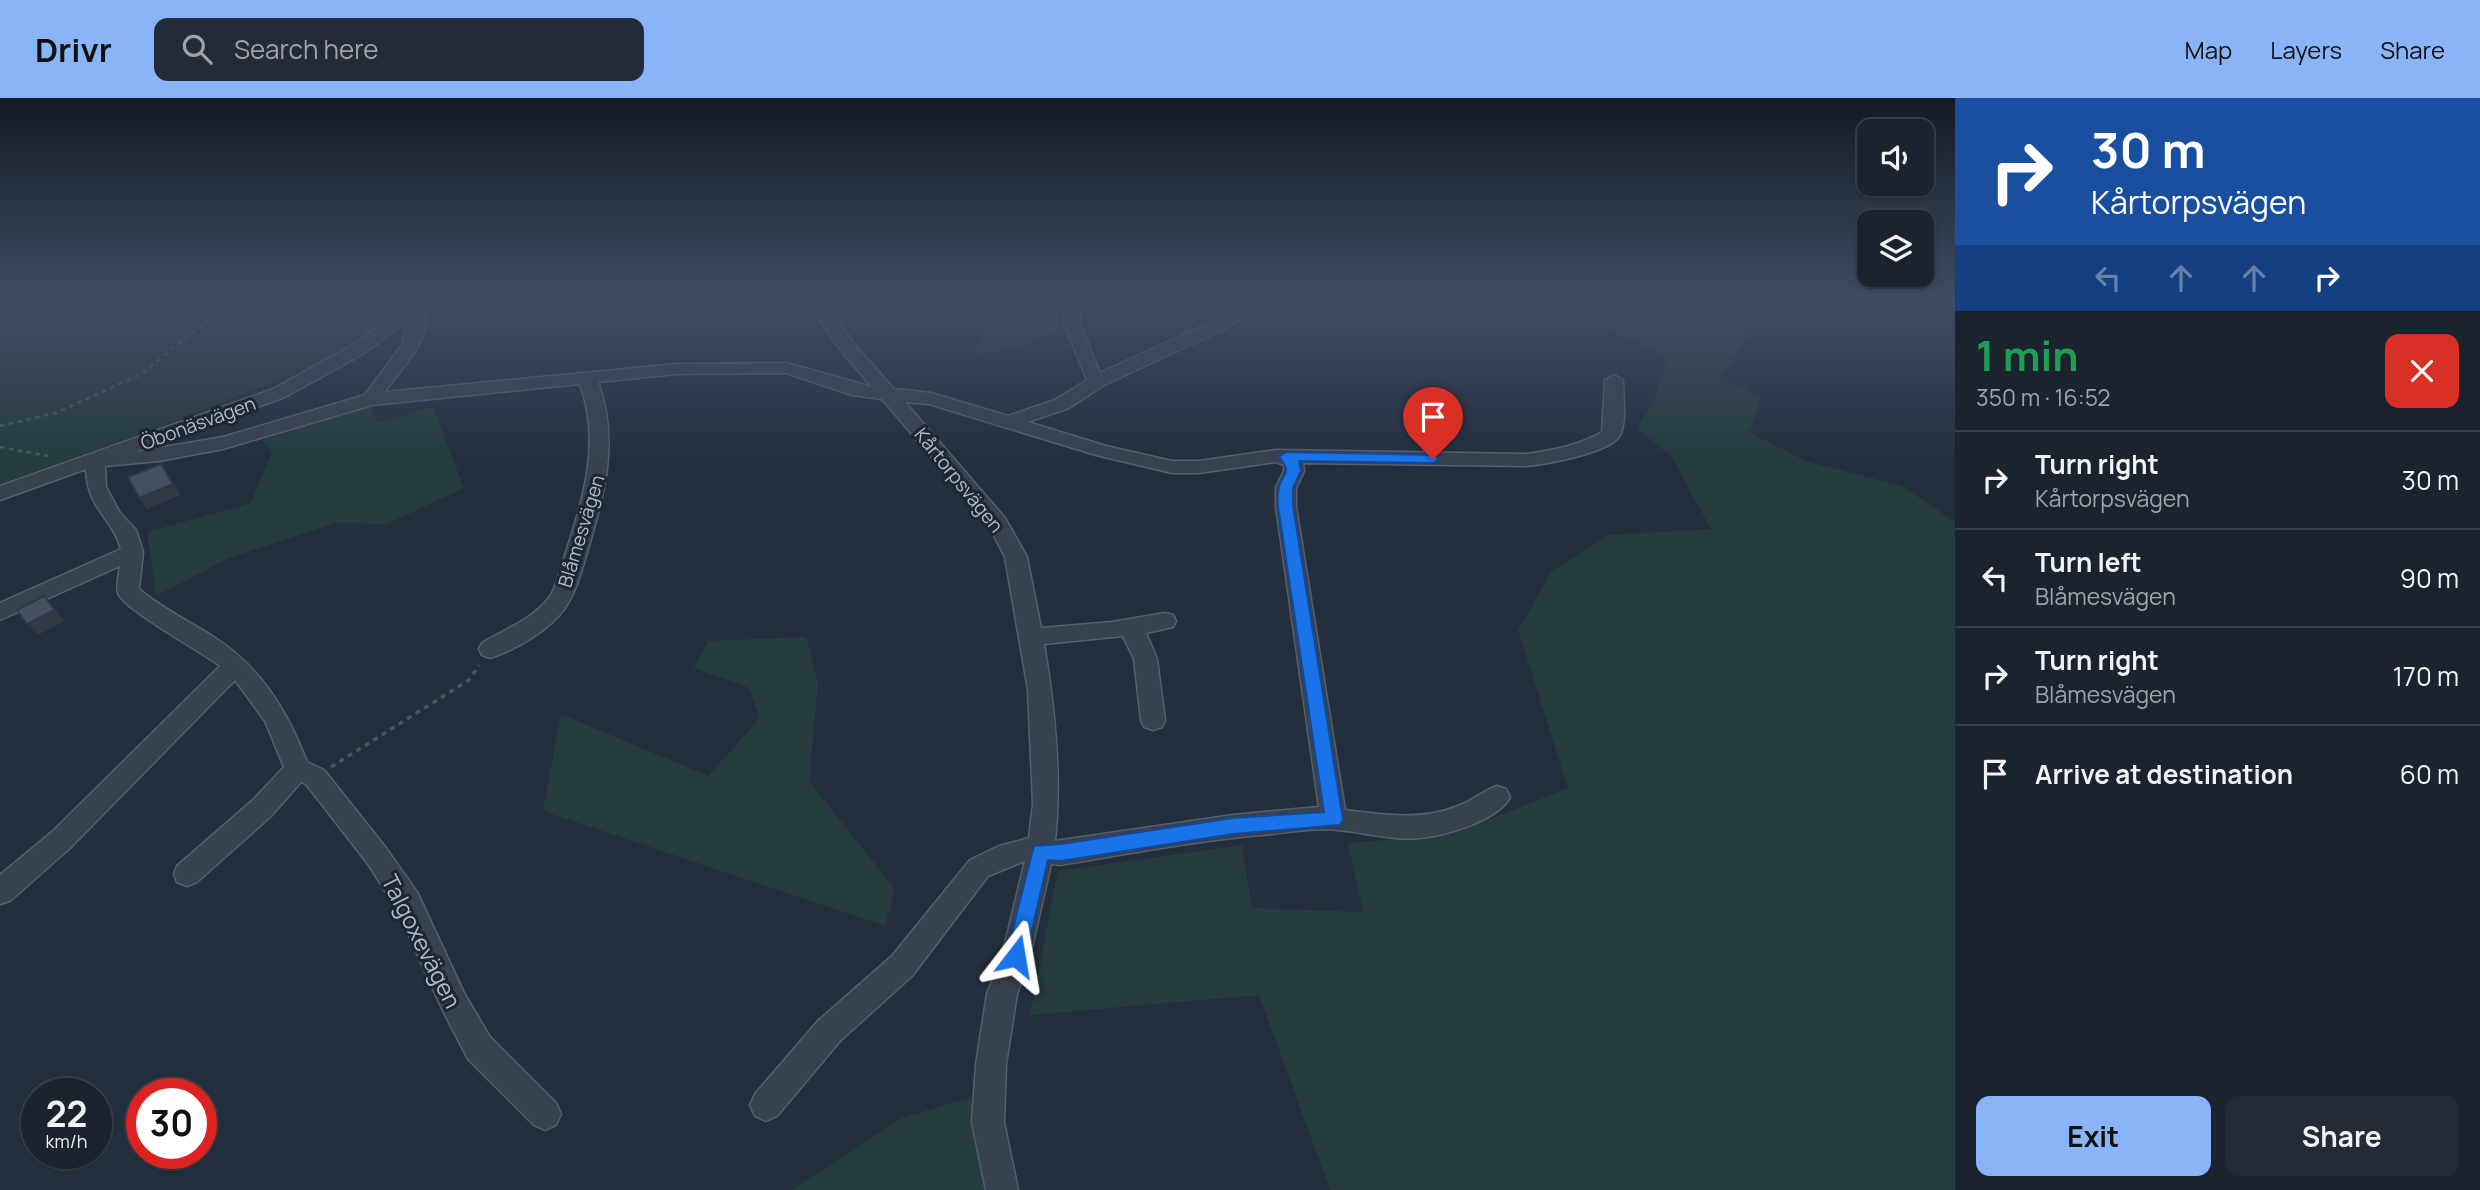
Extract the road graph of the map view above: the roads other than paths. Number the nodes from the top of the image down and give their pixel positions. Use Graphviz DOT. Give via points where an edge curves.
graph roads {
  1 [pos="346,356"];
  2 [pos="404,356"];
  3 [pos="855,356"];
  4 [pos="1085,356"];
  5 [pos="1152,356"];
  6 [pos="587,378"];
  7 [pos="1614,380"];
  8 [pos="1098,381"];
  9 [pos="889,394"];
  10 [pos="372,399"];
  11 [pos="1010,422"];
  12 [pos="1286,457"];
  13 [pos="95,460"];
  14 [pos="0,493"];
  15 [pos="132,552"];
  16 [pos="0,612"];
  17 [pos="1165,621"];
  18 [pos="1128,627"];
  19 [pos="1031,637"];
  20 [pos="490,649"];
  21 [pos="234,666"];
  22 [pos="1153,720"];
  23 [pos="306,773"];
  24 [pos="1497,797"];
  25 [pos="1334,820"];
  26 [pos="1040,852"];
  27 [pos="187,874"];
  28 [pos="0,892"];
  29 [pos="766,1105"];
  30 [pos="545,1114"];
  31 [pos="1002,1190"];
  1 -- 13 [label="street, Öbonäsvägen" via="279,394"];
  2 -- 10 [label="street" via="377,386"];
  3 -- 9 [label="street, Kårtorpsvägen"];
  4 -- 8 [label="street" via="1090,375"];
  5 -- 8 [label="street"];
  6 -- 9 [label="street" via="761,366 796,370 858,391"];
  6 -- 10 [label="street"];
  6 -- 20 [label="street, Blåmesvägen" via="603,441 595,493 568,585 550,611"];
  7 -- 12 [label="street" via="1611,435 1550,457 1481,461"];
  8 -- 11 [label="street" via="1062,404"];
  9 -- 11 [label="street" via="931,399"];
  9 -- 19 [label="street, Kårtorpsvägen" via="995,518 1016,557"];
  10 -- 13 [label="street" via="197,449"];
  11 -- 12 [label="street" via="1172,467"];
  12 -- 25 [label="street" via="1294,471 1286,488 1286,506"];
  13 -- 14 [label="street, Öbonäsvägen"];
  13 -- 15 [label="street" via="96,486 112,517 127,530"];
  15 -- 16 [label="street"];
  15 -- 21 [label="street, Talgoxevägen" via="128,592"];
  17 -- 18 [label="street"];
  18 -- 19 [label="street"];
  18 -- 22 [label="street" via="1146,656"];
  19 -- 26 [label="street, Kårtorpsvägen" via="1045,749 1046,804"];
  21 -- 23 [label="street, Talgoxevägen" via="270,705"];
  21 -- 28 [label="street" via="61,840"];
  23 -- 27 [label="street"];
  23 -- 30 [label="street, Talgoxevägen" via="377,856 407,901 453,1003 479,1048"];
  24 -- 25 [label="street" via="1471,813 1420,827"];
  25 -- 26 [label="street" via="1233,826 1061,853"];
  26 -- 29 [label="street" via="1025,849 979,868 902,967 829,1031"];
  26 -- 31 [label="street, Kårtorpsvägen" via="1016,956 1002,994 991,1064 988,1122"];
}
